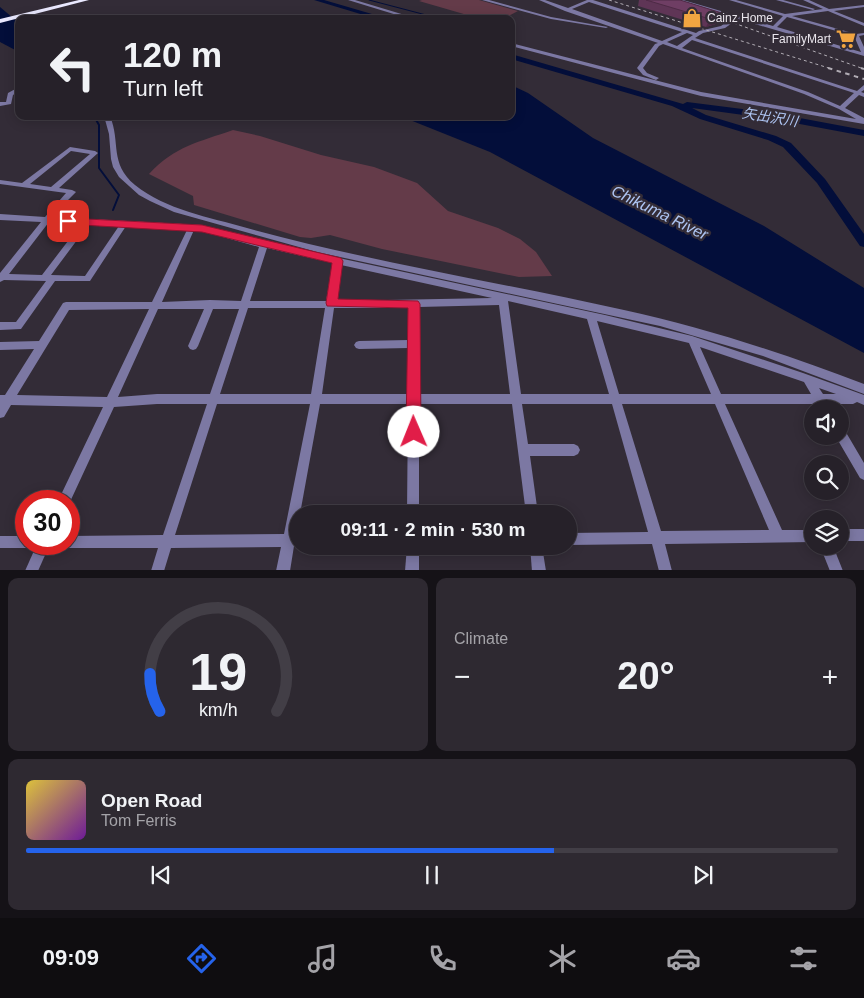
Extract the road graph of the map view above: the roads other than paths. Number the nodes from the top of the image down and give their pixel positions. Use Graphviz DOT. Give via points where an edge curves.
graph roads {
  1 [pos="86,0"];
  2 [pos="350,0"];
  3 [pos="484,0"];
  4 [pos="541,0"];
  5 [pos="590,0"];
  6 [pos="678,0"];
  7 [pos="731,0"];
  8 [pos="778,0"];
  9 [pos="805,0"];
  10 [pos="863,7"];
  11 [pos="569,9"];
  12 [pos="828,10"];
  13 [pos="818,11"];
  14 [pos="25,15"];
  15 [pos="402,15"];
  16 [pos="786,15"];
  17 [pos="15,17"];
  18 [pos="737,17"];
  19 [pos="551,18"];
  20 [pos="0,21"];
  21 [pos="864,26"];
  22 [pos="774,28"];
  23 [pos="623,29"];
  24 [pos="685,32"];
  25 [pos="864,34"];
  26 [pos="856,35"];
  27 [pos="695,37"];
  28 [pos="662,42"];
  29 [pos="515,45"];
  30 [pos="678,48"];
  31 [pos="864,53"];
  32 [pos="864,87"];
  33 [pos="15,91"];
  34 [pos="688,91"];
  35 [pos="861,94"];
  36 [pos="0,104"];
  37 [pos="841,108"];
  38 [pos="108,120"];
  39 [pos="864,121"];
  40 [pos="0,182"];
  41 [pos="24,185"];
  42 [pos="53,190"];
  43 [pos="0,217"];
  44 [pos="48,220"];
  45 [pos="87,222"];
  46 [pos="124,224"];
  47 [pos="192,227"];
  48 [pos="264,245"];
  49 [pos="337,261"];
  50 [pos="1,278"];
  51 [pos="48,278"];
  52 [pos="543,296"];
  53 [pos="515,299"];
  54 [pos="503,300"];
  55 [pos="331,303"];
  56 [pos="210,304"];
  57 [pos="245,304"];
  58 [pos="414,304"];
  59 [pos="155,305"];
  60 [pos="591,316"];
  61 [pos="605,319"];
  62 [pos="652,320"];
  63 [pos="0,326"];
  64 [pos="692,340"];
  65 [pos="415,344"];
  66 [pos="43,345"];
  67 [pos="359,345"];
  68 [pos="0,346"];
  69 [pos="193,346"];
  70 [pos="808,379"];
  71 [pos="862,396"];
  72 [pos="718,398"];
  73 [pos="214,399"];
  74 [pos="316,399"];
  75 [pos="413,399"];
  76 [pos="516,399"];
  77 [pos="616,399"];
  78 [pos="820,399"];
  79 [pos="4,400"];
  80 [pos="110,402"];
  81 [pos="0,413"];
  82 [pos="847,445"];
  83 [pos="523,450"];
  84 [pos="574,450"];
  85 [pos="864,474"];
  86 [pos="69,490"];
  87 [pos="299,505"];
  88 [pos="413,505"];
  89 [pos="531,505"];
  90 [pos="864,535"];
  91 [pos="778,536"];
  92 [pos="804,536"];
  93 [pos="849,536"];
  94 [pos="577,538"];
  95 [pos="657,538"];
  96 [pos="289,540"];
  97 [pos="167,541"];
  98 [pos="0,542"];
  99 [pos="15,542"];
  100 [pos="80,542"];
  101 [pos="289,552"];
  102 [pos="38,555"];
  103 [pos="413,555"];
  104 [pos="537,555"];
  105 [pos="830,555"];
  106 [pos="31,570"];
  107 [pos="157,570"];
  108 [pos="283,570"];
  109 [pos="412,570"];
  110 [pos="539,570"];
  111 [pos="666,570"];
  112 [pos="837,570"];
  1 -- 14 [label="highway"];
  2 -- 15 [label="street"];
  3 -- 19 [label="street"];
  4 -- 11 [label="street"];
  5 -- 11 [label="street"];
  5 -- 24 [label="street"];
  6 -- 18 [label="street"];
  7 -- 16 [label="street"];
  8 -- 13 [label="street"];
  9 -- 12 [label="street"];
  10 -- 12 [label="street"];
  11 -- 19 [label="street"];
  11 -- 23 [label="street"];
  12 -- 13 [label="street"];
  12 -- 21 [label="street"];
  13 -- 16 [label="street"];
  16 -- 22 [label="street"];
  16 -- 26 [label="street"];
  17 -- 20 [label="highway"];
  18 -- 22 [label="street"];
  18 -- 27 [label="street" via="723,27"];
  19 -- 23 [label="street"];
  22 -- 31 [label="street"];
  23 -- 28 [label="street"];
  24 -- 27 [label="street"];
  24 -- 28 [label="street"];
  25 -- 26 [label="street"];
  26 -- 31 [label="street"];
  27 -- 30 [label="street"];
  27 -- 35 [label="street"];
  28 -- 30 [label="street"];
  28 -- 34 [label="street" via="654,48 640,70"];
  29 -- 34 [label="street"];
  30 -- 37 [label="street"];
  32 -- 35 [label="street"];
  33 -- 36 [label="street" via="10,94 9,103"];
  34 -- 39 [label="street"];
  35 -- 37 [label="street"];
  37 -- 39 [label="street"];
  38 -- 52 [label="street" via="112,132 112,157 121,175 138,191 155,200 208,220 269,237"];
  40 -- 41 [label="street"];
  41 -- 42 [label="street"];
  41 -- 42 [label="street" via="70,148 95,153"];
  42 -- 44 [label="street" via="72,192"];
  43 -- 44 [label="street"];
  44 -- 45 [label="street"];
  44 -- 50 [label="street"];
  45 -- 46 [label="street"];
  45 -- 51 [label="street"];
  46 -- 47 [label="street"];
  46 -- 51 [label="street" via="87,279"];
  47 -- 48 [label="street"];
  47 -- 59 [label="street"];
  48 -- 49 [label="street"];
  48 -- 57 [label="street"];
  49 -- 53 [label="street"];
  49 -- 55 [label="street"];
  50 -- 51 [label="street"];
  51 -- 63 [label="street" via="18,326"];
  52 -- 53 [label="street"];
  52 -- 62 [label="street"];
  53 -- 54 [label="street"];
  53 -- 60 [label="street"];
  54 -- 58 [label="street"];
  54 -- 76 [label="street"];
  55 -- 57 [label="street"];
  55 -- 58 [label="street"];
  55 -- 74 [label="street"];
  56 -- 57 [label="street"];
  56 -- 59 [label="street"];
  56 -- 69 [label="street"];
  57 -- 73 [label="street"];
  58 -- 65 [label="street"];
  59 -- 66 [label="street" via="66,306"];
  59 -- 80 [label="street"];
  60 -- 61 [label="street"];
  60 -- 77 [label="street"];
  61 -- 62 [label="street"];
  61 -- 64 [label="street"];
  62 -- 71 [label="street" via="771,354"];
  64 -- 70 [label="street"];
  64 -- 72 [label="street"];
  65 -- 67 [label="street"];
  65 -- 75 [label="street"];
  66 -- 68 [label="street"];
  66 -- 79 [label="street"];
  70 -- 71 [label="street"];
  70 -- 78 [label="street"];
  71 -- 78 [label="street"];
  72 -- 77 [label="street"];
  72 -- 78 [label="street"];
  72 -- 91 [label="street"];
  73 -- 74 [label="street"];
  73 -- 80 [label="street"];
  73 -- 97 [label="street"];
  74 -- 75 [label="street"];
  74 -- 87 [label="street"];
  75 -- 76 [label="street"];
  75 -- 88 [label="street"];
  76 -- 77 [label="street"];
  76 -- 83 [label="street"];
  77 -- 95 [label="street"];
  79 -- 80 [label="street"];
  79 -- 81 [label="street"];
  80 -- 86 [label="street"];
  82 -- 85 [label="street"];
  83 -- 84 [label="street"];
  83 -- 89 [label="street"];
  90 -- 93 [label="street"];
  91 -- 92 [label="street"];
  91 -- 95 [label="street"];
  94 -- 95 [label="street"];
  95 -- 111 [label="street"];
  96 -- 97 [label="street"];
  97 -- 100 [label="street"];
  97 -- 107 [label="street"];
  98 -- 99 [label="street"];
  101 -- 108 [label="street"];
  102 -- 106 [label="street"];
  103 -- 109 [label="street"];
  104 -- 110 [label="street"];
  105 -- 112 [label="street"];
}
